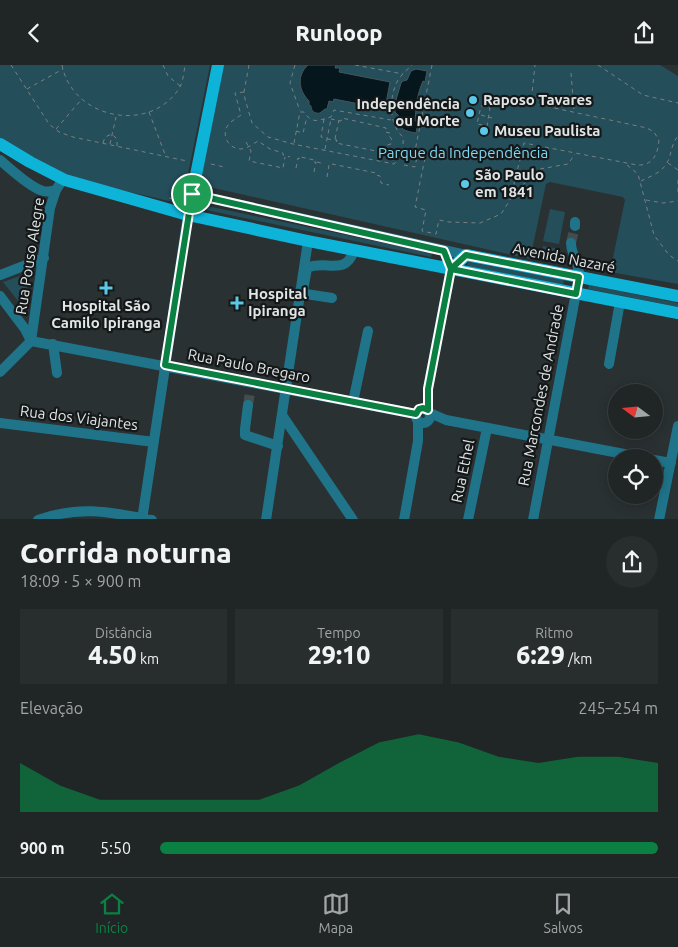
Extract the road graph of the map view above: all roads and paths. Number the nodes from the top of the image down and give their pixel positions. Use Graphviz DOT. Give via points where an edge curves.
graph roads {
  1 [pos="11,65"];
  2 [pos="62,65"];
  3 [pos="163,65"];
  4 [pos="185,65"];
  5 [pos="218,65"];
  6 [pos="249,65"];
  7 [pos="296,65"];
  8 [pos="355,65"];
  9 [pos="412,65"];
  10 [pos="432,65"];
  11 [pos="535,65"];
  12 [pos="598,65"];
  13 [pos="63,69"];
  14 [pos="571,73"];
  15 [pos="403,74"];
  16 [pos="181,86"];
  17 [pos="27,89"];
  18 [pos="244,92"];
  19 [pos="82,99"];
  20 [pos="678,103"];
  21 [pos="424,105"];
  22 [pos="454,110"];
  23 [pos="149,111"];
  24 [pos="300,112"];
  25 [pos="574,112"];
  26 [pos="480,115"];
  27 [pos="116,116"];
  28 [pos="307,116"];
  29 [pos="332,117"];
  30 [pos="489,117"];
  31 [pos="492,118"];
  32 [pos="324,119"];
  33 [pos="339,120"];
  34 [pos="393,121"];
  35 [pos="56,129"];
  36 [pos="296,131"];
  37 [pos="112,135"];
  38 [pos="678,136"];
  39 [pos="327,138"];
  40 [pos="335,139"];
  41 [pos="246,142"];
  42 [pos="0,144"];
  43 [pos="103,144"];
  44 [pos="293,144"];
  45 [pos="109,145"];
  46 [pos="249,146"];
  47 [pos="117,147"];
  48 [pos="325,150"];
  49 [pos="418,152"];
  50 [pos="575,154"];
  51 [pos="285,156"];
  52 [pos="166,157"];
  53 [pos="290,157"];
  54 [pos="0,160"];
  55 [pos="316,162"];
  56 [pos="205,163"];
  57 [pos="321,163"];
  58 [pos="667,163"];
  59 [pos="324,164"];
  60 [pos="626,164"];
  61 [pos="329,165"];
  62 [pos="404,165"];
  63 [pos="224,167"];
  64 [pos="296,168"];
  65 [pos="678,170"];
  66 [pos="314,172"];
  67 [pos="327,177"];
  68 [pos="63,179"];
  69 [pos="640,181"];
  70 [pos="678,181"];
  71 [pos="389,185"];
  72 [pos="56,191"];
  73 [pos="198,195"];
  74 [pos="678,195"];
  75 [pos="167,197"];
  76 [pos="646,199"];
  77 [pos="181,200"];
  78 [pos="510,200"];
  79 [pos="678,201"];
  80 [pos="188,215"];
  81 [pos="308,241"];
  82 [pos="570,243"];
  83 [pos="354,251"];
  84 [pos="444,251"];
  85 [pos="466,255"];
  86 [pos="44,258"];
  87 [pos="678,261"];
  88 [pos="451,269"];
  89 [pos="0,275"];
  90 [pos="579,277"];
  91 [pos="576,294"];
  92 [pos="0,296"];
  93 [pos="678,296"];
  94 [pos="332,297"];
  95 [pos="620,302"];
  96 [pos="678,313"];
  97 [pos="368,331"];
  98 [pos="31,341"];
  99 [pos="52,344"];
  100 [pos="609,364"];
  101 [pos="165,365"];
  102 [pos="0,372"];
  103 [pos="57,373"];
  104 [pos="251,382"];
  105 [pos="286,389"];
  106 [pos="250,393"];
  107 [pos="353,402"];
  108 [pos="248,405"];
  109 [pos="282,415"];
  110 [pos="424,416"];
  111 [pos="0,423"];
  112 [pos="678,426"];
  113 [pos="487,428"];
  114 [pos="548,440"];
  115 [pos="154,442"];
  116 [pos="278,446"];
  117 [pos="608,451"];
  118 [pos="663,462"];
  119 [pos="670,463"];
  120 [pos="38,519"];
  121 [pos="146,519"];
  122 [pos="266,519"];
  123 [pos="353,519"];
  124 [pos="404,519"];
  125 [pos="468,519"];
  126 [pos="533,519"];
  127 [pos="659,519"];
  1 -- 17 [label="path"];
  2 -- 13 [label="path"];
  3 -- 16 [label="path" via="168,76"];
  4 -- 16 [label="path"];
  5 -- 56 [label="main road"];
  6 -- 18 [label="path"];
  7 -- 24 [label="path" via="290,83"];
  8 -- 15 [label="path"];
  9 -- 15 [label="path"];
  10 -- 21 [label="path"];
  11 -- 25 [label="path" via="531,103"];
  12 -- 20 [label="path" via="643,95"];
  13 -- 17 [label="path"];
  13 -- 19 [label="path" via="70,85"];
  14 -- 25 [label="path"];
  15 -- 34 [label="path" via="392,99"];
  16 -- 23 [label="path" via="170,98"];
  17 -- 35 [label="path" via="48,124"];
  18 -- 44 [label="path" via="252,123 268,137"];
  18 -- 46 [label="path" via="235,93 241,115 227,126 225,136 234,148"];
  19 -- 27 [label="path" via="92,107"];
  19 -- 35 [label="path"];
  21 -- 22 [label="path"];
  21 -- 49 [label="path" via="415,151"];
  23 -- 27 [label="path"];
  23 -- 52 [label="path"];
  24 -- 28 [label="path"];
  24 -- 36 [label="path"];
  25 -- 60 [label="path" via="633,124 654,132 658,146 652,161 645,165"];
  26 -- 30 [label="path"];
  26 -- 30 [label="path" via="481,106 490,108"];
  26 -- 30 [label="path" via="477,124 487,126"];
  27 -- 37 [label="path"];
  28 -- 32 [label="path" via="315,120"];
  28 -- 36 [label="path" via="304,133"];
  29 -- 32 [label="path"];
  29 -- 33 [label="path"];
  29 -- 34 [label="path" via="334,110"];
  29 -- 39 [label="path"];
  30 -- 31 [label="path"];
  32 -- 39 [label="path" via="321,137"];
  33 -- 40 [label="path"];
  33 -- 40 [label="path" via="386,128 385,132 390,133 392,141 386,148 382,147 381,152 336,143"];
  34 -- 48 [label="path" via="404,144 394,164"];
  35 -- 43 [label="path" via="72,137"];
  36 -- 44 [label="path"];
  37 -- 43 [label="path" via="105,137"];
  37 -- 45 [label="path"];
  37 -- 47 [label="path" via="117,139"];
  38 -- 58 [label="path"];
  39 -- 40 [label="path"];
  39 -- 48 [label="path"];
  41 -- 46 [label="path"];
  42 -- 68 [label="main road"];
  43 -- 45 [label="path"];
  44 -- 48 [label="path"];
  45 -- 47 [label="path"];
  46 -- 51 [label="path" via="258,141"];
  46 -- 51 [label="path" via="249,161 283,168"];
  47 -- 52 [label="path"];
  49 -- 62 [label="path" via="415,167"];
  49 -- 78 [label="path" via="426,153 415,207 426,210 422,231 436,234 439,220 480,223 500,214"];
  50 -- 60 [label="path"];
  50 -- 78 [label="path" via="568,164 533,174"];
  50 -- 78 [label="path" via="524,143"];
  51 -- 53 [label="path"];
  52 -- 56 [label="path"];
  54 -- 72 [label="street" via="39,189"];
  55 -- 57 [label="path"];
  55 -- 64 [label="path" via="301,157"];
  55 -- 66 [label="path"];
  56 -- 63 [label="path"];
  56 -- 73 [label="main road"];
  58 -- 65 [label="path"];
  58 -- 69 [label="path" via="660,171"];
  59 -- 61 [label="path"];
  60 -- 69 [label="path" via="638,174"];
  61 -- 67 [label="path"];
  61 -- 71 [label="path" via="376,173 381,183"];
  68 -- 72 [label="street, Rua Pouso Alegre"];
  68 -- 80 [label="main road"];
  69 -- 76 [label="path"];
  70 -- 74 [label="path"];
  72 -- 86 [label="street, Rua Pouso Alegre" via="50,208"];
  73 -- 80 [label="main road"];
  73 -- 84 [label="street, Avenida Nazaré"];
  75 -- 77 [label="path"];
  76 -- 79 [label="path" via="663,203"];
  76 -- 87 [label="path" via="654,235 669,255"];
  80 -- 81 [label="main road"];
  80 -- 101 [label="street"];
  81 -- 83 [label="main road"];
  81 -- 105 [label="street"];
  82 -- 90 [label="street" via="578,263"];
  83 -- 88 [label="main road"];
  83 -- 94 [label="street" via="346,264 307,268 303,291"];
  84 -- 85 [label="street, Avenida Nazaré"];
  84 -- 88 [label="street"];
  85 -- 88 [label="main road"];
  85 -- 90 [label="main road, Avenida Nazaré"];
  86 -- 89 [label="street"];
  86 -- 98 [label="street, Rua Pouso Alegre"];
  88 -- 91 [label="main road"];
  88 -- 110 [label="street"];
  90 -- 91 [label="street, Rua Marcondes de Andrade"];
  90 -- 93 [label="main road, Avenida Nazaré"];
  91 -- 95 [label="main road"];
  91 -- 114 [label="street, Rua Marcondes de Andrade"];
  92 -- 98 [label="street"];
  95 -- 96 [label="main road"];
  95 -- 100 [label="street"];
  97 -- 107 [label="street"];
  98 -- 99 [label="street, Rua Paulo Bregaro"];
  98 -- 102 [label="street"];
  99 -- 101 [label="street, Rua Paulo Bregaro"];
  99 -- 103 [label="street"];
  101 -- 104 [label="street, Rua Paulo Bregaro"];
  101 -- 115 [label="street"];
  104 -- 105 [label="street, Rua Paulo Bregaro"];
  104 -- 106 [label="street"];
  105 -- 107 [label="street, Rua Paulo Bregaro"];
  105 -- 109 [label="street"];
  107 -- 110 [label="street, Rua Paulo Bregaro"];
  108 -- 116 [label="street" via="246,435"];
  109 -- 116 [label="street"];
  109 -- 123 [label="street"];
  110 -- 113 [label="street, Rua Paulo Bregaro"];
  110 -- 124 [label="street"];
  111 -- 115 [label="street, Rua dos Viajantes"];
  112 -- 119 [label="street"];
  113 -- 114 [label="street, Rua Paulo Bregaro"];
  113 -- 125 [label="street, Rua Ethel"];
  114 -- 117 [label="street, Rua Paulo Bregaro"];
  114 -- 126 [label="street, Rua Marcondes de Andrade"];
  115 -- 121 [label="street"];
  116 -- 122 [label="street"];
  118 -- 119 [label="street"];
  119 -- 127 [label="street"];
  120 -- 121 [label="street" via="58,513 94,510"];
}
